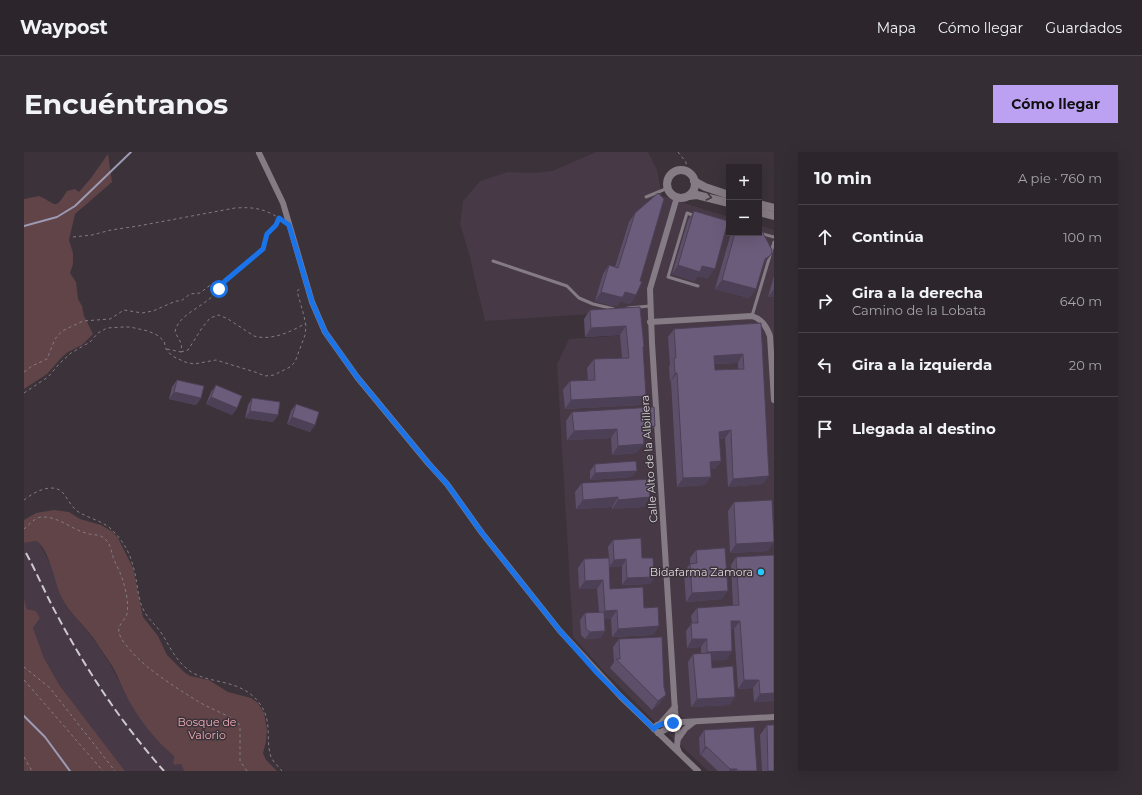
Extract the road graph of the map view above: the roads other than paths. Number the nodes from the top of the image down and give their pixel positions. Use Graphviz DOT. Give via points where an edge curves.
graph roads {
  1 [pos="260,153"];
  2 [pos="694,181"];
  3 [pos="668,188"];
  4 [pos="726,194"];
  5 [pos="689,196"];
  6 [pos="646,197"];
  7 [pos="677,197"];
  8 [pos="726,202"];
  9 [pos="762,205"];
  10 [pos="774,208"];
  11 [pos="762,213"];
  12 [pos="774,216"];
  13 [pos="700,217"];
  14 [pos="762,234"];
  15 [pos="774,237"];
  16 [pos="774,242"];
  17 [pos="493,262"];
  18 [pos="698,286"];
  19 [pos="650,306"];
  20 [pos="752,316"];
  21 [pos="650,322"];
  22 [pos="774,400"];
  23 [pos="675,707"];
  24 [pos="774,717"];
  25 [pos="694,722"];
  26 [pos="676,723"];
  27 [pos="657,729"];
  28 [pos="678,740"];
  29 [pos="680,753"];
  30 [pos="698,771"];
  1 -- 27 [label="street" via="282,203 312,302 325,332 357,377 447,484 482,533 556,626 598,674"];
  2 -- 3 [label="street" via="686,172 677,171 670,176"];
  2 -- 4 [label="street"];
  2 -- 5 [label="street" via="694,189"];
  3 -- 6 [label="lane"];
  3 -- 7 [label="street"];
  5 -- 7 [label="street"];
  5 -- 8 [label="street, one-way" via="697,195"];
  7 -- 19 [label="street, Calle Alto de la Albillera" via="650,289"];
  9 -- 10 [label="street"];
  11 -- 12 [label="street"];
  13 -- 18 [label="lane" via="687,213 668,277"];
  14 -- 15 [label="lane"];
  16 -- 20 [label="lane"];
  17 -- 19 [label="lane" via="567,286 579,298 593,304 613,309"];
  19 -- 21 [label="street, Calle Alto de la Albillera"];
  20 -- 21 [label="street"];
  20 -- 22 [label="street" via="762,322 770,336"];
  21 -- 23 [label="street, Calle Alto de la Albillera"];
  23 -- 26 [label="street, Calle Alto de la Albillera"];
  23 -- 27 [label="street"];
  24 -- 25 [label="street"];
  25 -- 26 [label="street"];
  25 -- 28 [label="street" via="685,729"];
  26 -- 27 [label="street"];
  26 -- 28 [label="street, Calle Alto de la Albillera"];
  27 -- 29 [label="street"];
  28 -- 29 [label="street, Calle Alto de la Albillera" via="677,747"];
  29 -- 30 [label="street"];
}
